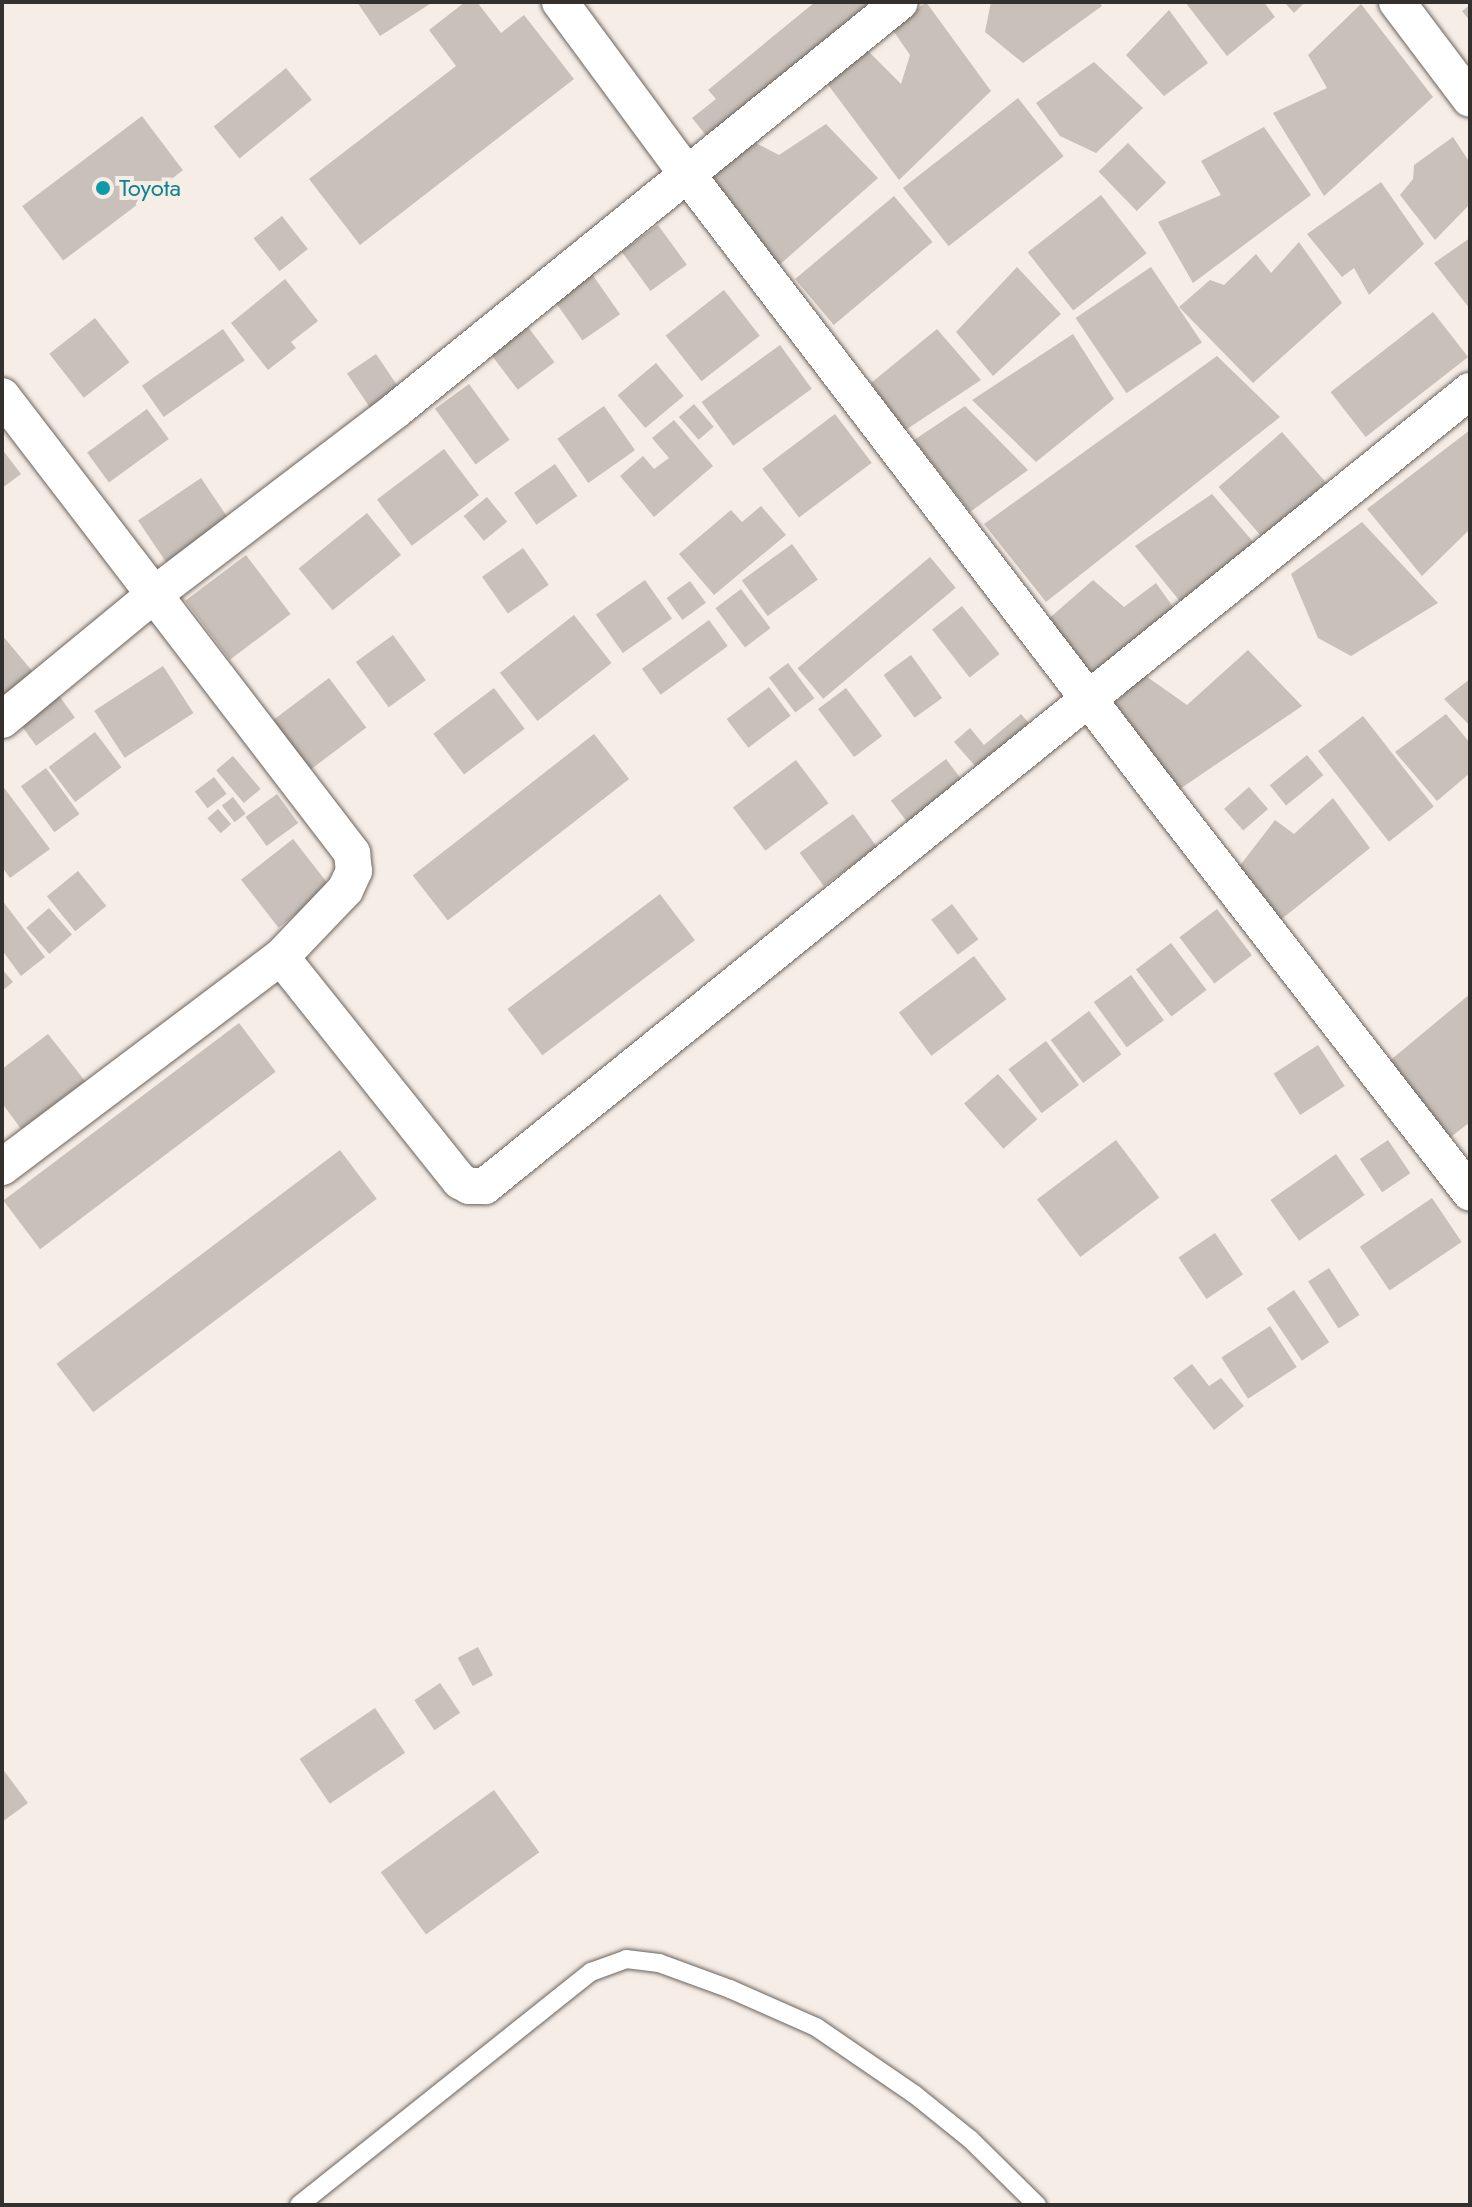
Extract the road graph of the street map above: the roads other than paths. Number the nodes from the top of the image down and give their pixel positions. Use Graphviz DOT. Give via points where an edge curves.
graph roads {
  1 [pos="560,2"];
  2 [pos="900,2"];
  3 [pos="1397,2"];
  4 [pos="1470,99"];
  5 [pos="687,174"];
  6 [pos="1470,391"];
  7 [pos="2,396"];
  8 [pos="156,593"];
  9 [pos="1090,699"];
  10 [pos="2,720"];
  11 [pos="281,957"];
  12 [pos="2,1167"];
  13 [pos="1470,1193"];
  14 [pos="299,2205"];
  15 [pos="1037,2205"];
  1 -- 5 [label="street"];
  2 -- 5 [label="street"];
  3 -- 4 [label="street"];
  5 -- 8 [label="street" via="396,410"];
  5 -- 9 [label="street"];
  6 -- 9 [label="street"];
  7 -- 8 [label="street"];
  8 -- 10 [label="street"];
  8 -- 11 [label="street" via="352,853 354,871 345,890"];
  9 -- 11 [label="street" via="485,1186 460,1181"];
  9 -- 13 [label="street"];
  11 -- 12 [label="street"];
  14 -- 15 [label="lane" via="591,1972 626,1959 659,1963 816,2027 914,2094 971,2140"];
}
